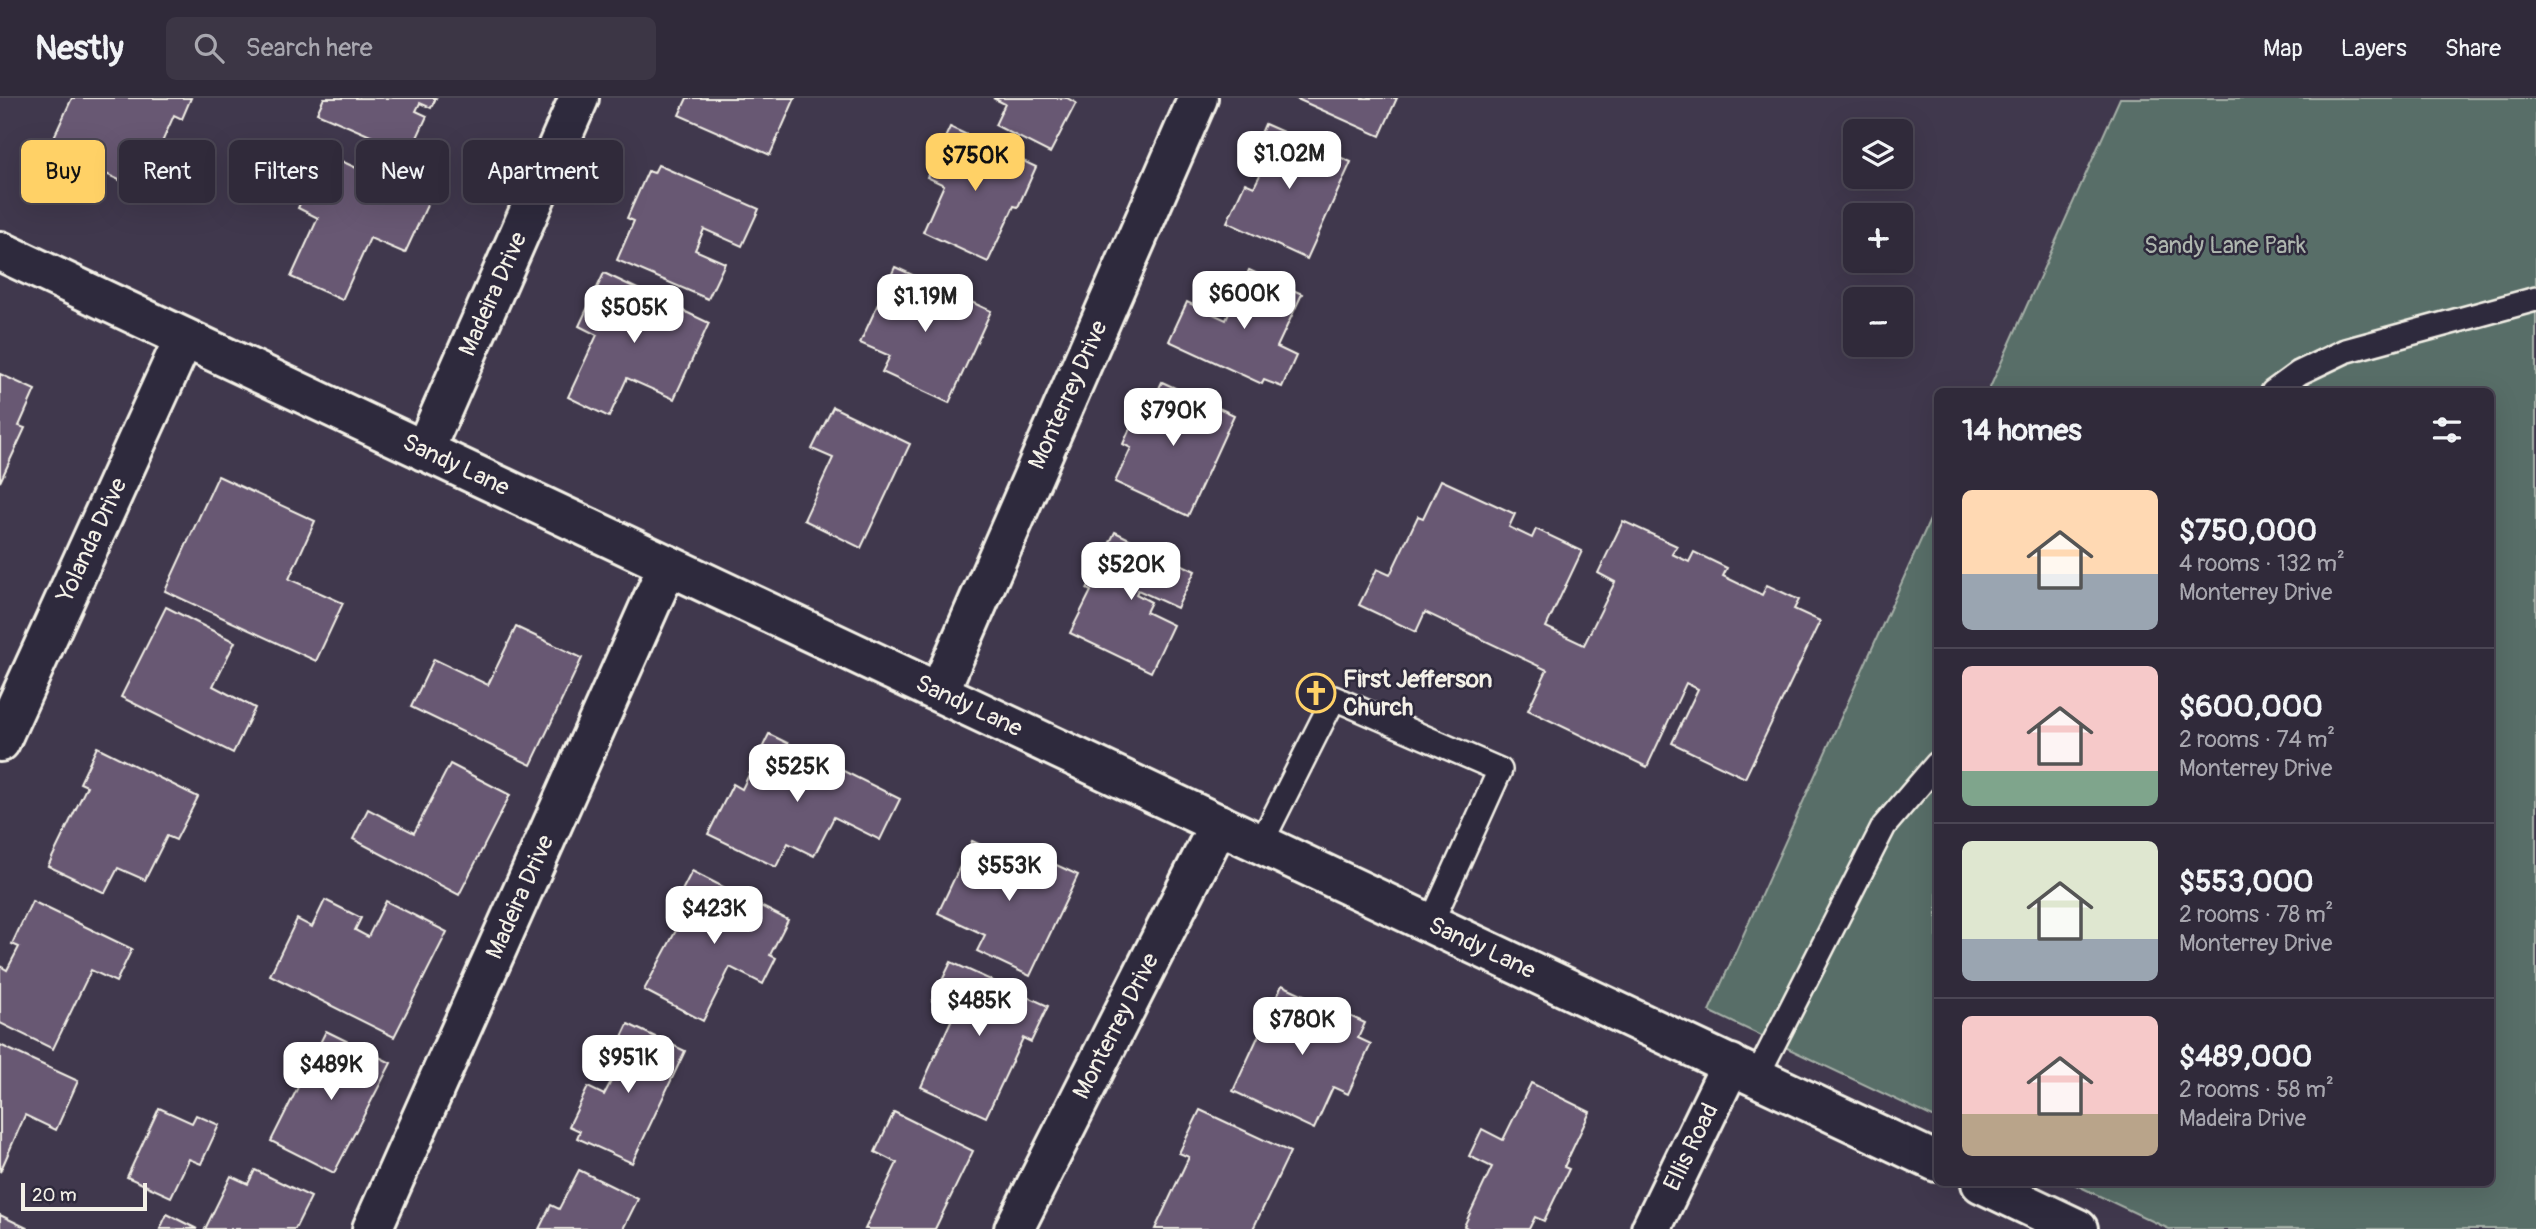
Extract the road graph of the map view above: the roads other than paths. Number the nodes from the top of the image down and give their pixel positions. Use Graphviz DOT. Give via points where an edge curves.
graph roads {
  1 [pos="579,98"];
  2 [pos="1198,98"];
  3 [pos="0,251"];
  4 [pos="2536,299"];
  5 [pos="184,338"];
  6 [pos="2278,388"];
  7 [pos="424,451"];
  8 [pos="668,565"];
  9 [pos="939,692"];
  10 [pos="0,742"];
  11 [pos="1934,768"];
  12 [pos="1219,824"];
  13 [pos="1261,843"];
  14 [pos="1430,923"];
  15 [pos="1744,1070"];
  16 [pos="1934,1161"];
  17 [pos="1987,1186"];
  18 [pos="372,1229"];
  19 [pos="1014,1229"];
  20 [pos="1651,1229"];
  21 [pos="2078,1229"];
  1 -- 7 [label="street, Madeira Drive"];
  2 -- 9 [label="street, Monterrey Drive"];
  3 -- 5 [label="street, Sandy Lane"];
  4 -- 6 [label="lane" via="2345,351"];
  5 -- 7 [label="street, Sandy Lane"];
  5 -- 10 [label="street, Yolanda Drive"];
  7 -- 8 [label="street, Sandy Lane"];
  8 -- 9 [label="street, Sandy Lane"];
  8 -- 18 [label="street, Madeira Drive"];
  9 -- 12 [label="street, Sandy Lane"];
  11 -- 15 [label="lane" via="1884,826"];
  12 -- 13 [label="street, Sandy Lane"];
  12 -- 19 [label="street, Monterrey Drive"];
  13 -- 14 [label="street, Sandy Lane"];
  13 -- 14 [label="lane" via="1334,698 1500,770"];
  14 -- 15 [label="street, Sandy Lane"];
  15 -- 16 [label="street, Sandy Lane"];
  15 -- 20 [label="street, Ellis Road"];
  17 -- 21 [label="street"];
}
